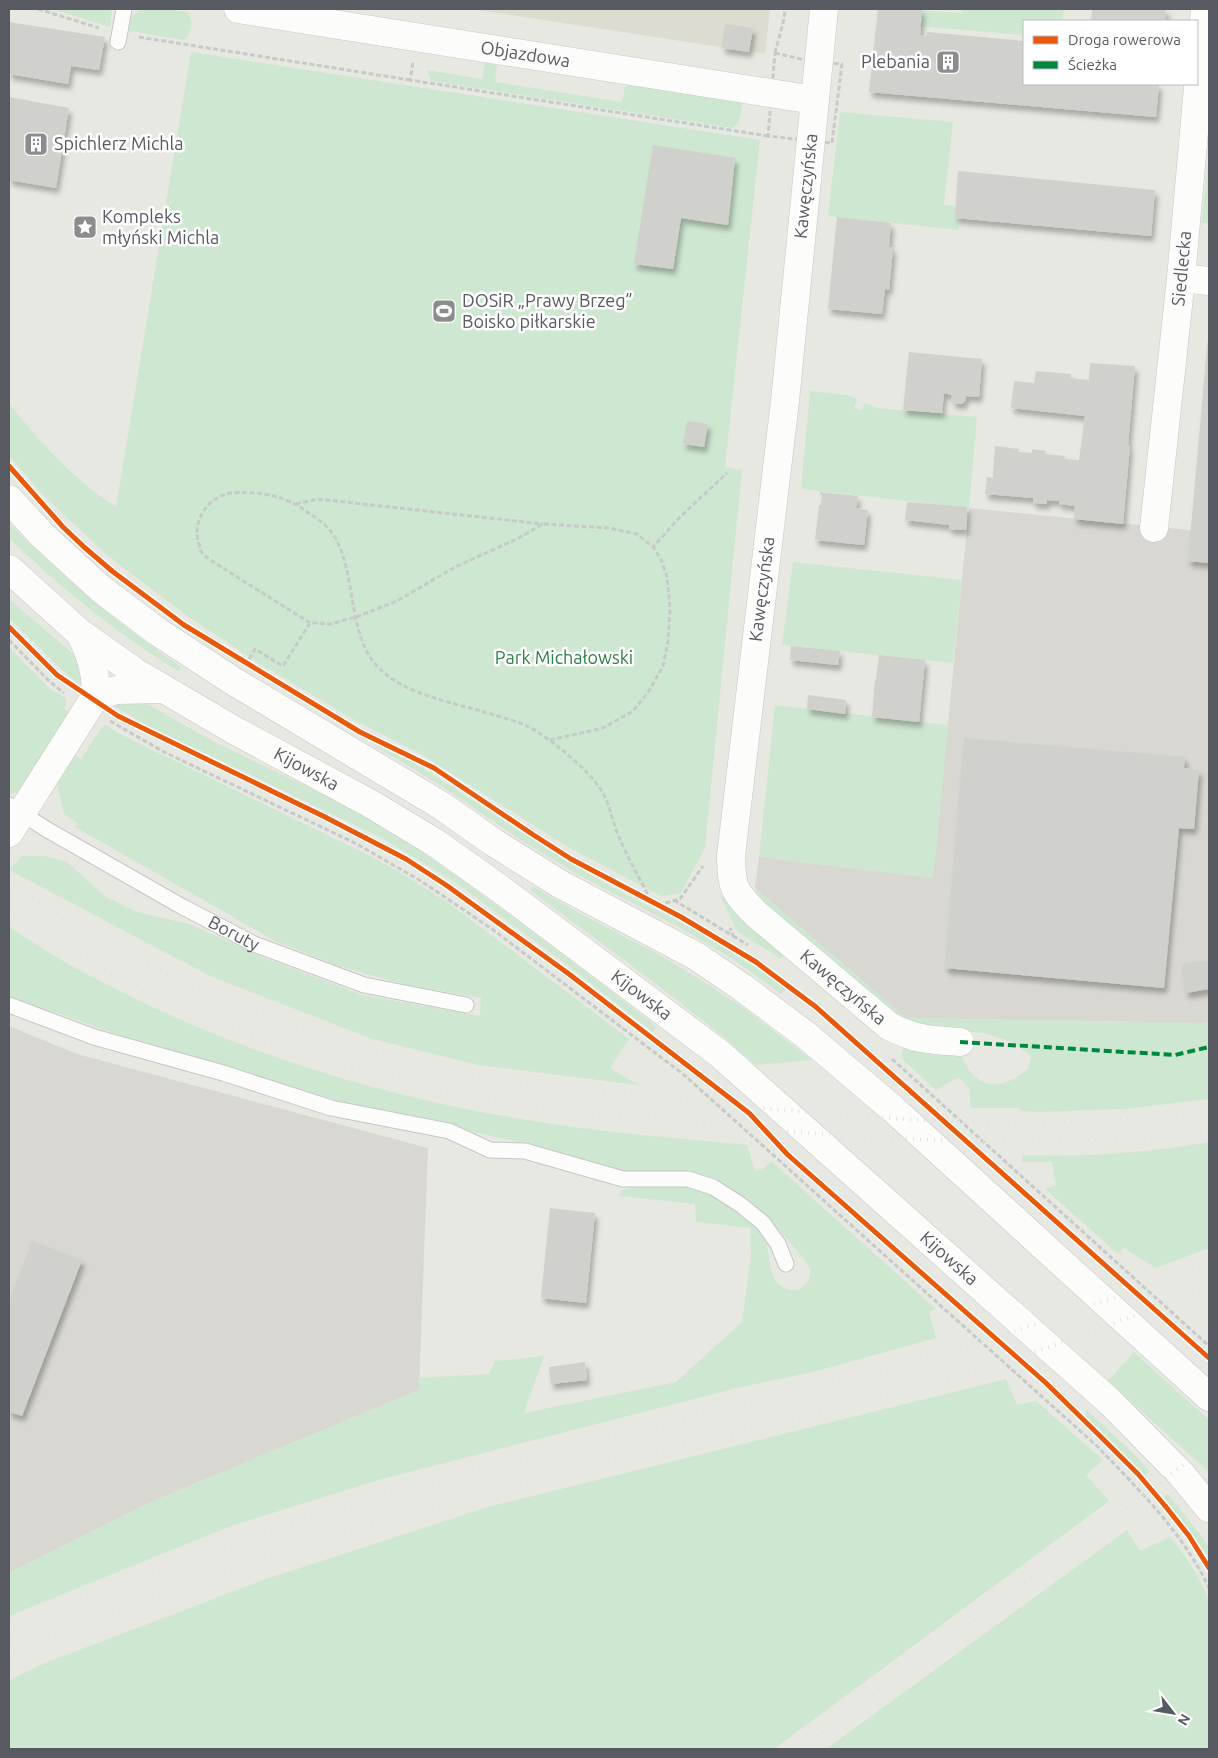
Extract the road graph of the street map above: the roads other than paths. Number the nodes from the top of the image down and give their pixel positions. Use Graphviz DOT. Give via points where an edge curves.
graph roads {
  1 [pos="124,9"];
  2 [pos="238,9"];
  3 [pos="824,9"];
  4 [pos="1205,9"];
  5 [pos="118,38"];
  6 [pos="814,100"];
  7 [pos="1181,278"];
  8 [pos="1209,281"];
  9 [pos="9,499"];
  10 [pos="1154,528"];
  11 [pos="9,569"];
  12 [pos="80,633"];
  13 [pos="162,689"];
  14 [pos="95,697"];
  15 [pos="13,817"];
  16 [pos="9,1005"];
  17 [pos="466,1006"];
  18 [pos="960,1042"];
  19 [pos="786,1264"];
  20 [pos="1209,1397"];
  21 [pos="1209,1508"];
  1 -- 5 [label="lane"];
  2 -- 6 [label="street, Objazdowa"];
  3 -- 6 [label="street, Kawęczyńska"];
  4 -- 7 [label="street, Siedlecka"];
  6 -- 18 [label="street, Kawęczyńska" via="786,392 730,856 734,886 756,914 889,1026 909,1036"];
  7 -- 8 [label="street"];
  7 -- 10 [label="street, Siedlecka"];
  9 -- 20 [label="street, Kijowska" via="42,535 101,589 158,632 241,686 442,806 560,884 696,956 743,988 807,1036 893,1109"];
  11 -- 12 [label="street, Kijowska"];
  12 -- 13 [label="street, Kijowska"];
  12 -- 14 [label="street" via="92,666"];
  13 -- 14 [label="street" via="116,690"];
  13 -- 21 [label="street, Kijowska" via="434,842 720,1054 1110,1402 1181,1474"];
  14 -- 15 [label="street, Boruty"];
  15 -- 17 [label="lane, Boruty" via="254,944 364,985"];
  16 -- 19 [label="lane" via="94,1037 223,1072 331,1108 450,1131 490,1150 525,1151 623,1180 688,1179 713,1186 762,1223 778,1244"];
}
